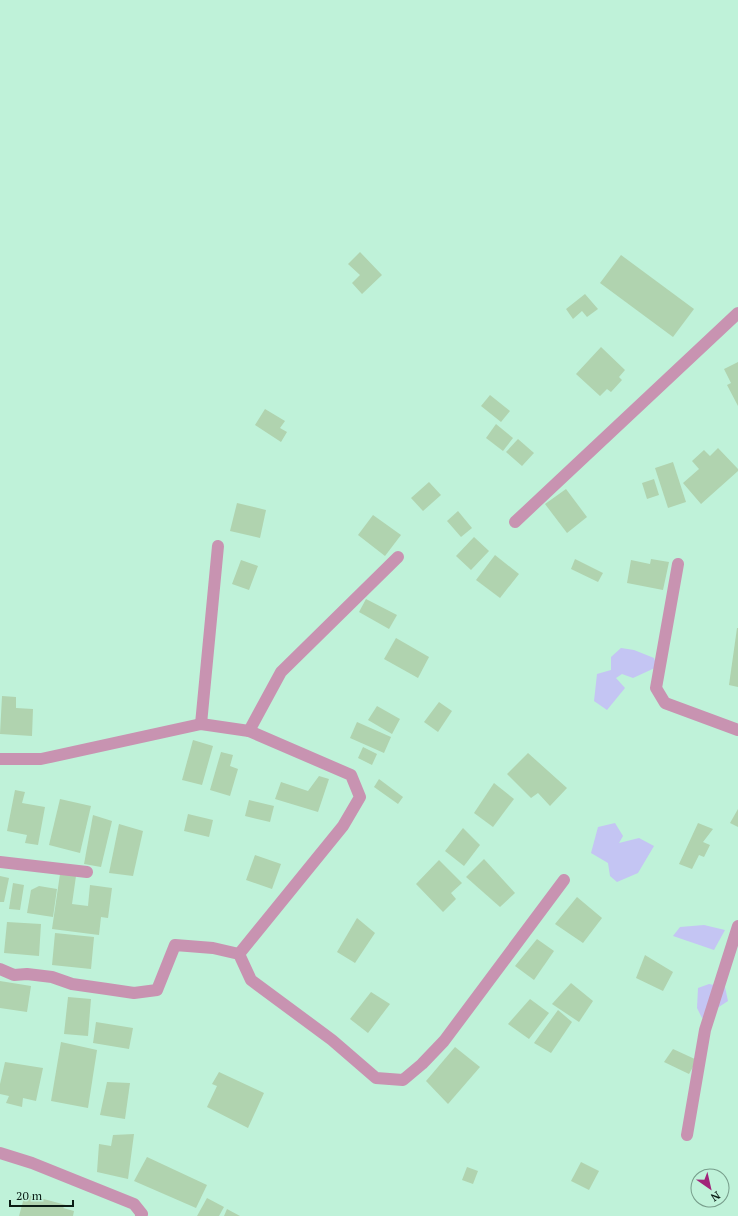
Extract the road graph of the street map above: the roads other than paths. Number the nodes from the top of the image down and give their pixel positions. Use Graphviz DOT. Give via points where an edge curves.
graph roads {
  1 [pos="738,313"];
  2 [pos="515,522"];
  3 [pos="218,546"];
  4 [pos="398,557"];
  5 [pos="678,564"];
  6 [pos="201,724"];
  7 [pos="738,730"];
  8 [pos="250,731"];
  9 [pos="0,759"];
  10 [pos="0,862"];
  11 [pos="87,872"];
  12 [pos="564,880"];
  13 [pos="738,926"];
  14 [pos="238,954"];
  15 [pos="0,969"];
  16 [pos="687,1135"];
  17 [pos="0,1153"];
  18 [pos="142,1216"];
  1 -- 2 [label="street"];
  3 -- 6 [label="street"];
  4 -- 8 [label="street" via="281,672"];
  5 -- 7 [label="street" via="656,688 665,703"];
  6 -- 8 [label="street"];
  6 -- 9 [label="street" via="41,759"];
  8 -- 14 [label="street" via="351,775 360,797 343,826"];
  10 -- 11 [label="street"];
  12 -- 14 [label="street" via="444,1041 403,1080 376,1078 332,1040 251,980"];
  13 -- 16 [label="street" via="705,1030"];
  14 -- 15 [label="street" via="212,948 175,945 157,990 134,993 72,984 52,977 14,975"];
  17 -- 18 [label="street" via="32,1162 134,1204"];
}
